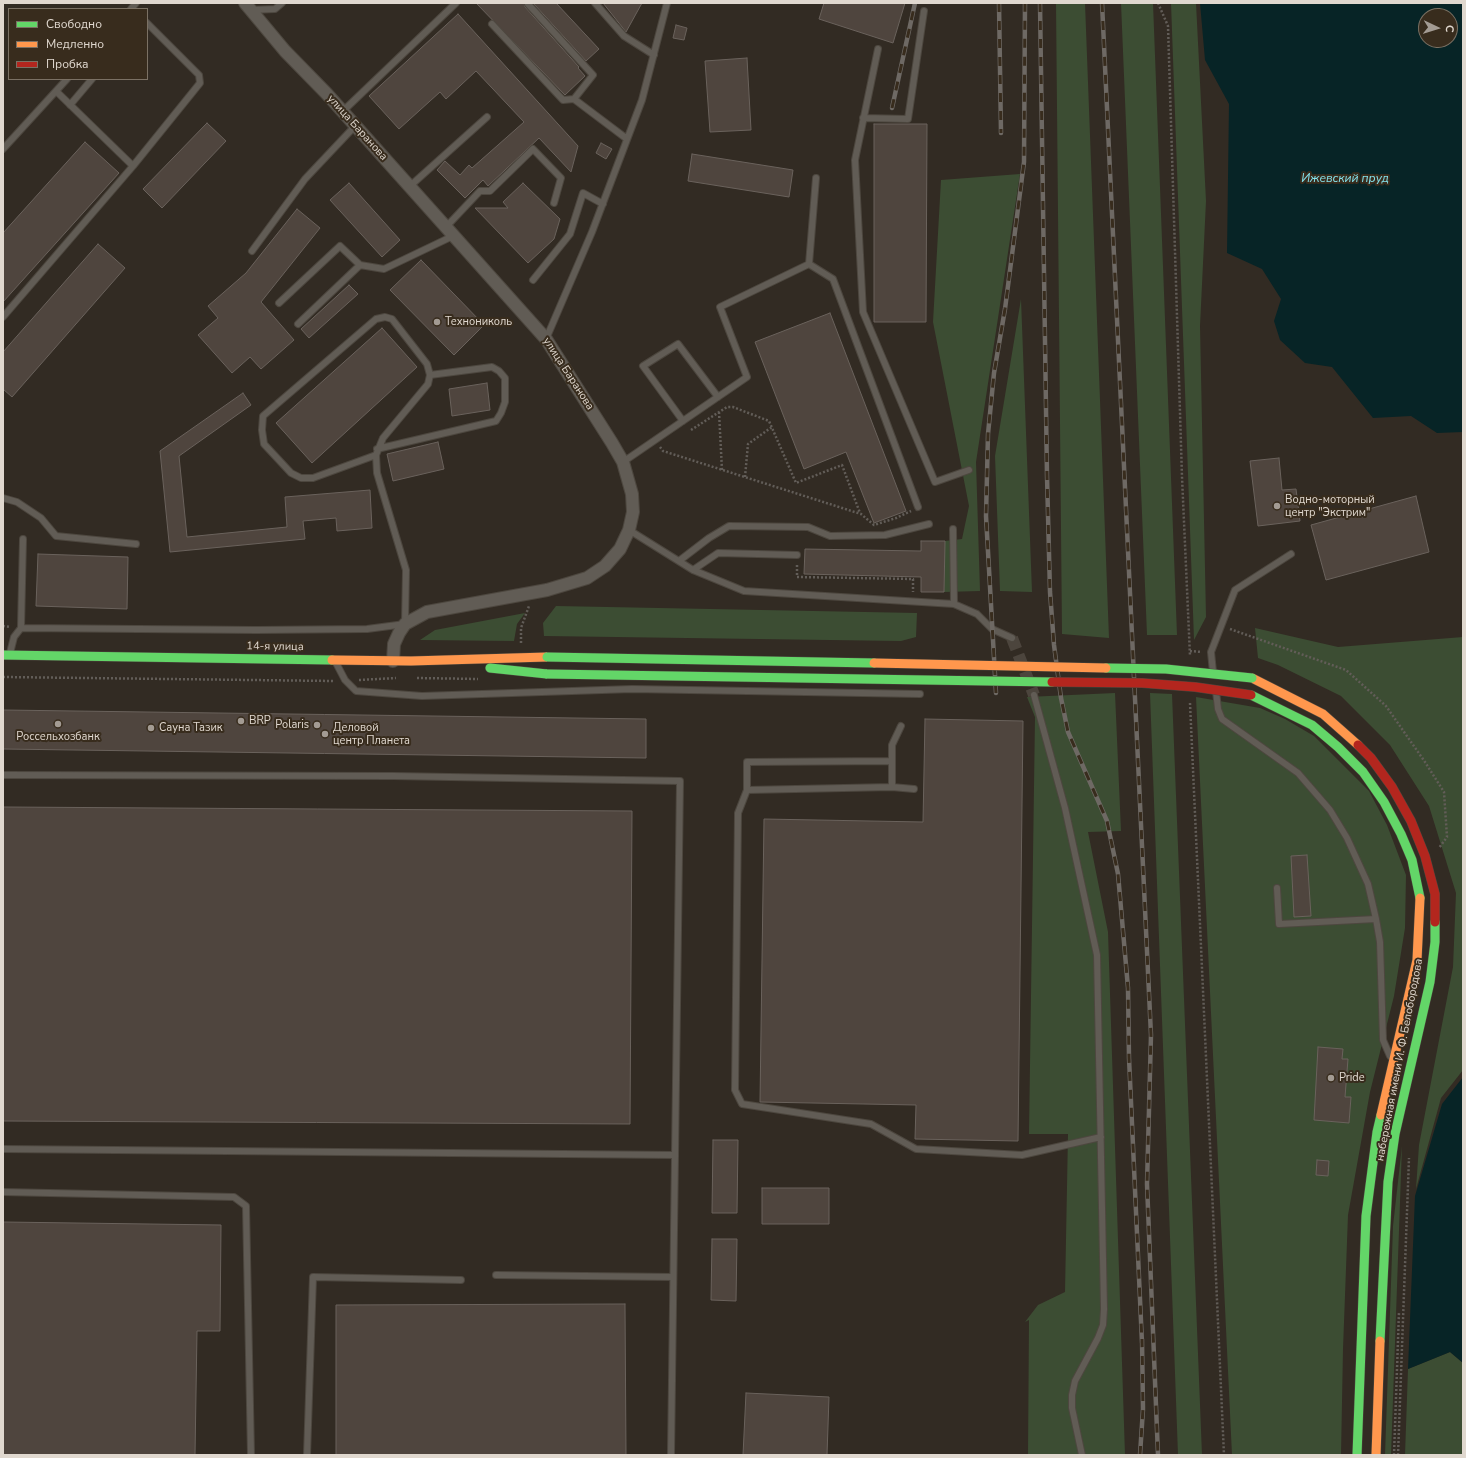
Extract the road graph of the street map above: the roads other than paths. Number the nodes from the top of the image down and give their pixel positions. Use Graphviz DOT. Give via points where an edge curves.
graph roads {
  1 [pos="282,3"];
  2 [pos="456,3"];
  3 [pos="595,3"];
  4 [pos="667,3"];
  5 [pos="528,4"];
  6 [pos="248,6"];
  7 [pos="924,11"];
  8 [pos="148,24"];
  9 [pos="492,24"];
  10 [pos="878,49"];
  11 [pos="654,55"];
  12 [pos="66,80"];
  13 [pos="91,80"];
  14 [pos="56,91"];
  15 [pos="574,99"];
  16 [pos="70,105"];
  17 [pos="342,112"];
  18 [pos="486,116"];
  19 [pos="864,118"];
  20 [pos="355,126"];
  21 [pos="628,139"];
  22 [pos="3,149"];
  23 [pos="133,166"];
  24 [pos="816,178"];
  25 [pos="409,187"];
  26 [pos="554,203"];
  27 [pos="602,204"];
  28 [pos="450,232"];
  29 [pos="252,251"];
  30 [pos="809,264"];
  31 [pos="360,265"];
  32 [pos="532,280"];
  33 [pos="279,303"];
  34 [pos="3,317"];
  35 [pos="298,324"];
  36 [pos="546,339"];
  37 [pos="430,375"];
  38 [pos="718,397"];
  39 [pos="683,421"];
  40 [pos="377,452"];
  41 [pos="623,462"];
  42 [pos="969,470"];
  43 [pos="3,498"];
  44 [pos="918,507"];
  45 [pos="929,524"];
  46 [pos="952,529"];
  47 [pos="630,530"];
  48 [pos="23,539"];
  49 [pos="136,544"];
  50 [pos="797,554"];
  51 [pos="1291,554"];
  52 [pos="679,561"];
  53 [pos="693,570"];
  54 [pos="954,604"];
  55 [pos="405,624"];
  56 [pos="21,628"];
  57 [pos="1012,638"];
  58 [pos="6,655"];
  59 [pos="547,657"];
  60 [pos="335,660"];
  61 [pos="393,661"];
  62 [pos="411,661"];
  63 [pos="920,694"];
  64 [pos="1034,695"];
  65 [pos="901,726"];
  66 [pos="892,761"];
  67 [pos="3,775"];
  68 [pos="892,787"];
  69 [pos="914,789"];
  70 [pos="748,790"];
  71 [pos="1277,888"];
  72 [pos="1376,919"];
  73 [pos="1393,1063"];
  74 [pos="1101,1137"];
  75 [pos="3,1149"];
  76 [pos="675,1155"];
  77 [pos="3,1192"];
  78 [pos="496,1275"];
  79 [pos="673,1276"];
  80 [pos="461,1280"];
  81 [pos="251,1455"];
  82 [pos="307,1455"];
  83 [pos="671,1455"];
  84 [pos="1082,1455"];
  85 [pos="1357,1455"];
  86 [pos="1376,1455"];
  1 -- 6 [label="lane" via="275,9"];
  2 -- 17 [label="lane"];
  3 -- 11 [label="lane" via="624,36"];
  4 -- 11 [label="lane"];
  5 -- 15 [label="lane" via="593,75"];
  6 -- 17 [label="street, улица Баранова" via="285,51"];
  7 -- 19 [label="lane" via="908,119"];
  8 -- 23 [label="lane" via="199,74 200,83"];
  9 -- 15 [label="lane" via="563,100"];
  10 -- 19 [label="lane"];
  11 -- 21 [label="lane"];
  12 -- 14 [label="lane"];
  13 -- 16 [label="lane"];
  14 -- 16 [label="lane"];
  14 -- 22 [label="lane"];
  15 -- 21 [label="lane"];
  16 -- 23 [label="lane"];
  17 -- 20 [label="street, улица Баранова"];
  18 -- 25 [label="lane"];
  19 -- 42 [label="lane" via="855,160 862,312 935,482"];
  20 -- 25 [label="street, улица Баранова"];
  20 -- 29 [label="lane" via="306,179"];
  21 -- 27 [label="lane"];
  23 -- 34 [label="lane"];
  24 -- 30 [label="lane"];
  25 -- 28 [label="street, улица Баранова"];
  26 -- 28 [label="lane" via="561,178 533,149 490,191 480,191"];
  27 -- 32 [label="lane" via="583,193 570,234"];
  27 -- 36 [label="lane"];
  28 -- 31 [label="lane" via="384,269"];
  28 -- 36 [label="street, улица Баранова"];
  30 -- 38 [label="lane" via="720,307 747,377"];
  30 -- 44 [label="lane" via="833,279"];
  31 -- 33 [label="lane" via="340,246"];
  31 -- 35 [label="lane"];
  36 -- 41 [label="street, улица Баранова"];
  37 -- 40 [label="lane" via="428,384 383,438"];
  37 -- 40 [label="lane" via="492,367 505,378 505,402 501,413 496,421"];
  37 -- 40 [label="lane" via="427,364 392,319 381,317 264,416 264,444 291,473 301,478 313,478"];
  38 -- 39 [label="lane"];
  38 -- 39 [label="lane" via="678,344 643,366"];
  39 -- 41 [label="lane"];
  40 -- 55 [label="lane" via="377,473 406,570"];
  41 -- 47 [label="street, улица Баранова" via="632,494"];
  43 -- 49 [label="lane" via="17,502 41,518 56,536"];
  45 -- 52 [label="lane" via="885,535 830,536 808,527 729,526"];
  46 -- 54 [label="lane"];
  47 -- 52 [label="lane"];
  47 -- 55 [label="street, улица Баранова" via="620,549 605,566 587,578 547,590 427,612"];
  48 -- 56 [label="lane"];
  50 -- 53 [label="lane" via="718,553"];
  51 -- 72 [label="lane" via="1235,590 1211,652 1218,709 1222,719 1298,773 1330,810 1347,838 1368,884"];
  52 -- 53 [label="lane"];
  53 -- 54 [label="lane" via="744,591"];
  54 -- 57 [label="lane" via="977,614 992,629"];
  55 -- 56 [label="lane" via="367,629"];
  55 -- 61 [label="street" via="394,644"];
  56 -- 58 [label="lane"];
  58 -- 60 [label="main road, 14-я улица"];
  59 -- 62 [label="main road, 14-я улица"];
  59 -- 86 [label="main road, набережная имени И. Ф. Белобородова, bridge" via="1166,669 1252,678 1322,714 1348,735 1371,758 1392,787 1411,821 1425,856 1435,894 1435,942 1430,982 1395,1134 1385,1215"];
  60 -- 61 [label="main road, 14-я улица"];
  60 -- 63 [label="lane" via="345,680 356,691 422,696 632,689"];
  61 -- 62 [label="main road, 14-я улица"];
  62 -- 73 [label="main road, набережная имени И. Ф. Белобородова, bridge" via="547,674 1142,683 1251,695 1312,725 1363,772 1384,802 1412,860 1420,896 1417,960"];
  64 -- 74 [label="lane" via="1065,808 1097,955"];
  65 -- 66 [label="lane" via="892,745"];
  66 -- 68 [label="lane"];
  66 -- 70 [label="lane" via="747,762"];
  67 -- 76 [label="lane" via="393,776 680,781"];
  68 -- 69 [label="lane"];
  68 -- 70 [label="lane"];
  70 -- 74 [label="lane" via="738,813 735,1090 742,1104 871,1124 916,1149 1022,1155"];
  71 -- 72 [label="lane" via="1279,924"];
  72 -- 73 [label="lane" via="1380,942 1383,1040"];
  73 -- 85 [label="main road, набережная имени И. Ф. Белобородова" via="1377,1132 1366,1216"];
  74 -- 84 [label="lane" via="1103,1325 1075,1381 1072,1395 1072,1408"];
  75 -- 76 [label="lane"];
  76 -- 79 [label="lane"];
  77 -- 81 [label="lane" via="234,1197 246,1206"];
  78 -- 79 [label="lane"];
  79 -- 83 [label="lane"];
  80 -- 82 [label="lane" via="313,1277"];
}
